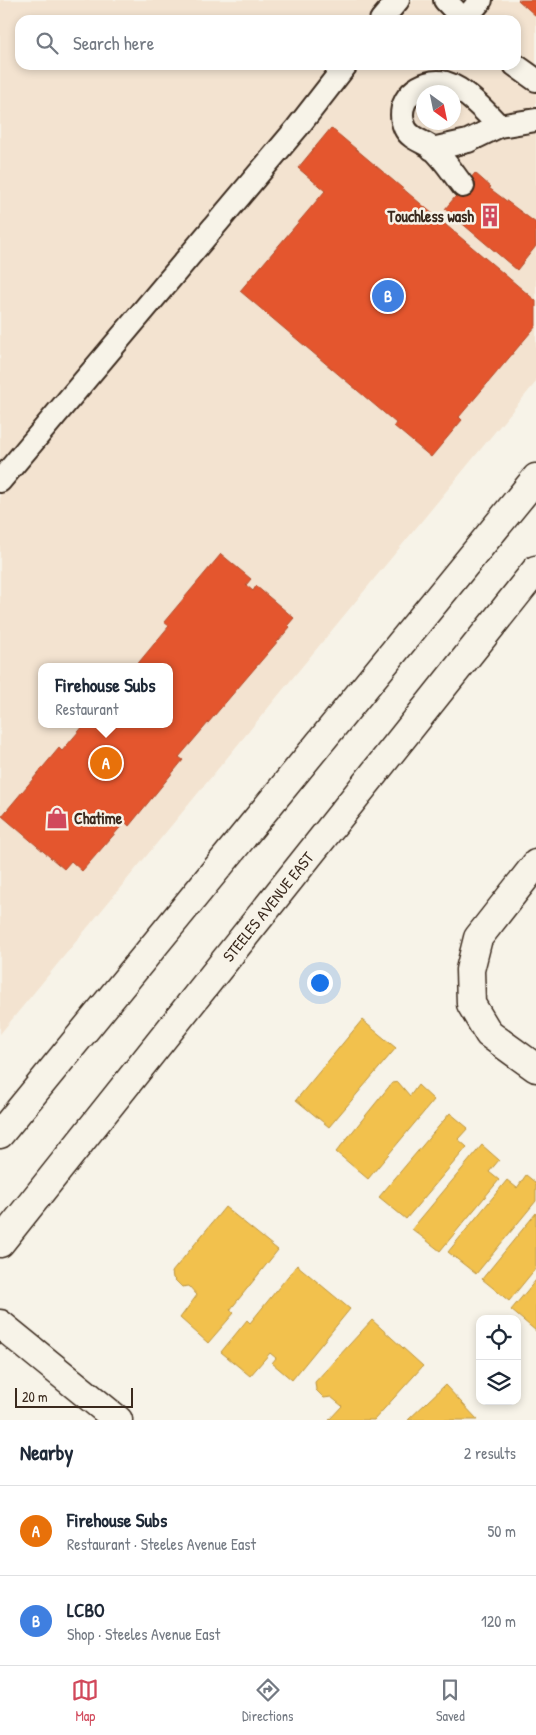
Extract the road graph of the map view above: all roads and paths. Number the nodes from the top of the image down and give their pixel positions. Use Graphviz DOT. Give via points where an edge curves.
graph roads {
  1 [pos="398,0"];
  2 [pos="445,0"];
  3 [pos="481,0"];
  4 [pos="385,15"];
  5 [pos="459,15"];
  6 [pos="468,15"];
  7 [pos="521,69"];
  8 [pos="342,70"];
  9 [pos="536,80"];
  10 [pos="536,120"];
  11 [pos="499,126"];
  12 [pos="432,149"];
  13 [pos="464,186"];
  14 [pos="536,478"];
  15 [pos="0,481"];
  16 [pos="536,570"];
  17 [pos="536,864"];
  18 [pos="536,1068"];
  19 [pos="0,1134"];
  20 [pos="0,1242"];
  21 [pos="0,1324"];
  22 [pos="118,1420"];
  1 -- 4 [label="lane"];
  2 -- 5 [label="lane"];
  3 -- 6 [label="lane"];
  7 -- 9 [label="lane"];
  8 -- 15 [label="lane"];
  10 -- 11 [label="lane"];
  11 -- 12 [label="lane" via="468,141"];
  11 -- 12 [label="lane" via="484,109 448,83 433,82 416,88 403,101 402,115 405,129"];
  12 -- 13 [label="lane"];
  14 -- 19 [label="main road"];
  16 -- 20 [label="main road, STEELES AVENUE EAST"];
  17 -- 18 [label="main road" via="478,938 470,970 471,1004 489,1034"];
  21 -- 22 [label="main road"];
}
